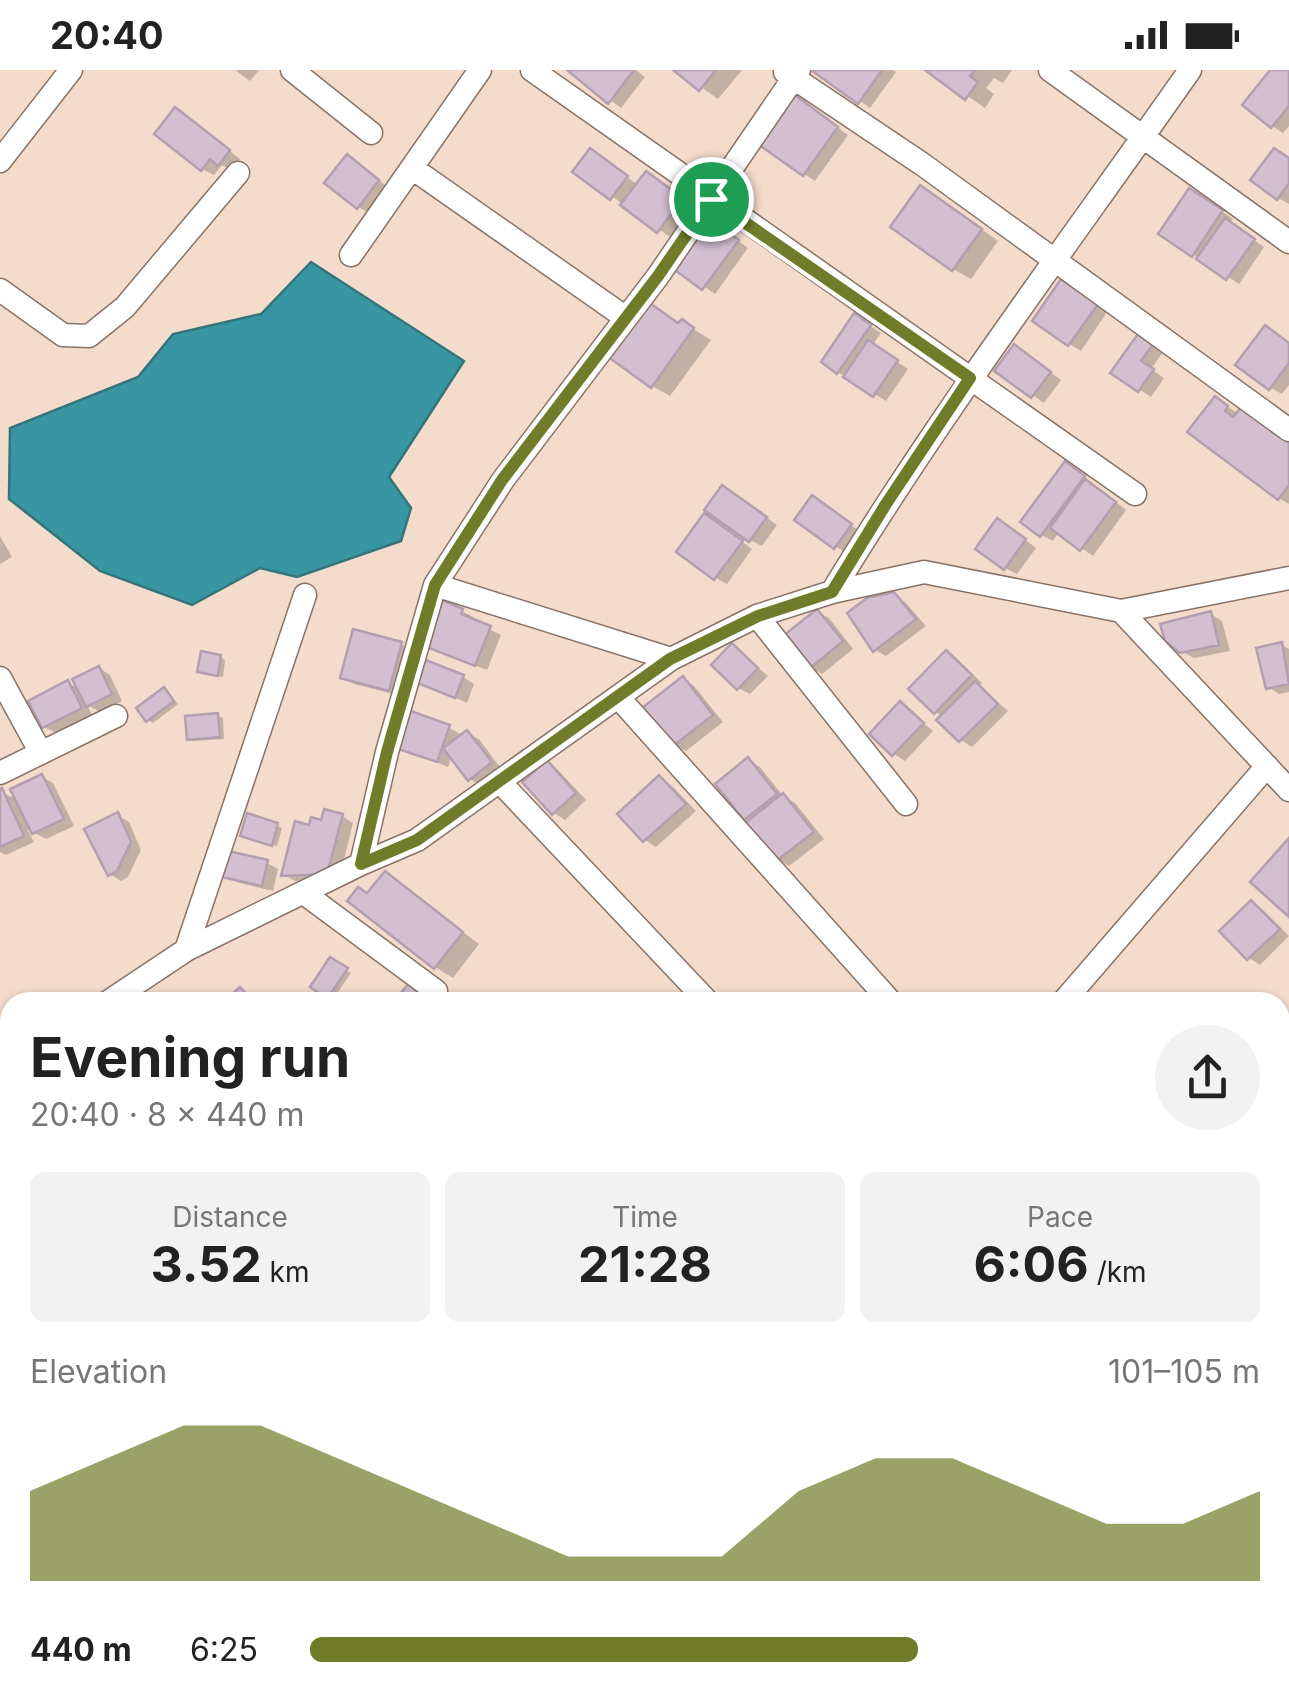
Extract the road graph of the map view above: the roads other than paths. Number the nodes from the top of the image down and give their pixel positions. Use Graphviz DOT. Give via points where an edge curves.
graph roads {
  1 [pos="71,70"];
  2 [pos="292,70"];
  3 [pos="480,70"];
  4 [pos="532,70"];
  5 [pos="1050,70"];
  6 [pos="1190,70"];
  7 [pos="791,73"];
  8 [pos="371,134"];
  9 [pos="1144,136"];
  10 [pos="0,161"];
  11 [pos="412,168"];
  12 [pos="238,174"];
  13 [pos="711,199"];
  14 [pos="1289,242"];
  15 [pos="351,254"];
  16 [pos="1055,263"];
  17 [pos="0,290"];
  18 [pos="626,318"];
  19 [pos="970,378"];
  20 [pos="1289,430"];
  21 [pos="1134,494"];
  22 [pos="1289,578"];
  23 [pos="435,585"];
  24 [pos="832,592"];
  25 [pos="305,595"];
  26 [pos="1120,611"];
  27 [pos="758,616"];
  28 [pos="670,659"];
  29 [pos="0,678"];
  30 [pos="618,698"];
  31 [pos="116,716"];
  32 [pos="41,754"];
  33 [pos="1267,766"];
  34 [pos="0,774"];
  35 [pos="500,782"];
  36 [pos="1289,790"];
  37 [pos="906,804"];
  38 [pos="361,864"];
  39 [pos="304,894"];
  40 [pos="186,950"];
  41 [pos="436,991"];
  42 [pos="123,992"];
  43 [pos="699,992"];
  44 [pos="882,992"];
  45 [pos="1072,992"];
  1 -- 10 [label="street"];
  2 -- 8 [label="street"];
  3 -- 11 [label="street"];
  4 -- 13 [label="street"];
  5 -- 9 [label="street"];
  6 -- 9 [label="street"];
  7 -- 13 [label="street"];
  7 -- 16 [label="street"];
  9 -- 14 [label="street"];
  9 -- 16 [label="street"];
  11 -- 15 [label="street"];
  11 -- 18 [label="street"];
  12 -- 17 [label="street" via="125,307 88,336 63,334"];
  13 -- 18 [label="street"];
  13 -- 19 [label="street"];
  16 -- 19 [label="street"];
  16 -- 20 [label="street"];
  18 -- 23 [label="street" via="502,480"];
  19 -- 21 [label="street"];
  19 -- 24 [label="street"];
  22 -- 26 [label="street"];
  23 -- 28 [label="street"];
  23 -- 38 [label="street"];
  24 -- 26 [label="street" via="924,572"];
  24 -- 27 [label="street"];
  25 -- 40 [label="street"];
  26 -- 33 [label="street"];
  27 -- 28 [label="street"];
  27 -- 37 [label="street"];
  28 -- 30 [label="street"];
  29 -- 32 [label="street"];
  30 -- 35 [label="street"];
  30 -- 44 [label="street"];
  31 -- 32 [label="street"];
  32 -- 34 [label="street"];
  33 -- 36 [label="street"];
  33 -- 45 [label="street"];
  35 -- 38 [label="street" via="417,840"];
  35 -- 43 [label="street"];
  38 -- 39 [label="street"];
  39 -- 40 [label="street"];
  39 -- 41 [label="street"];
  40 -- 42 [label="street"];
}
